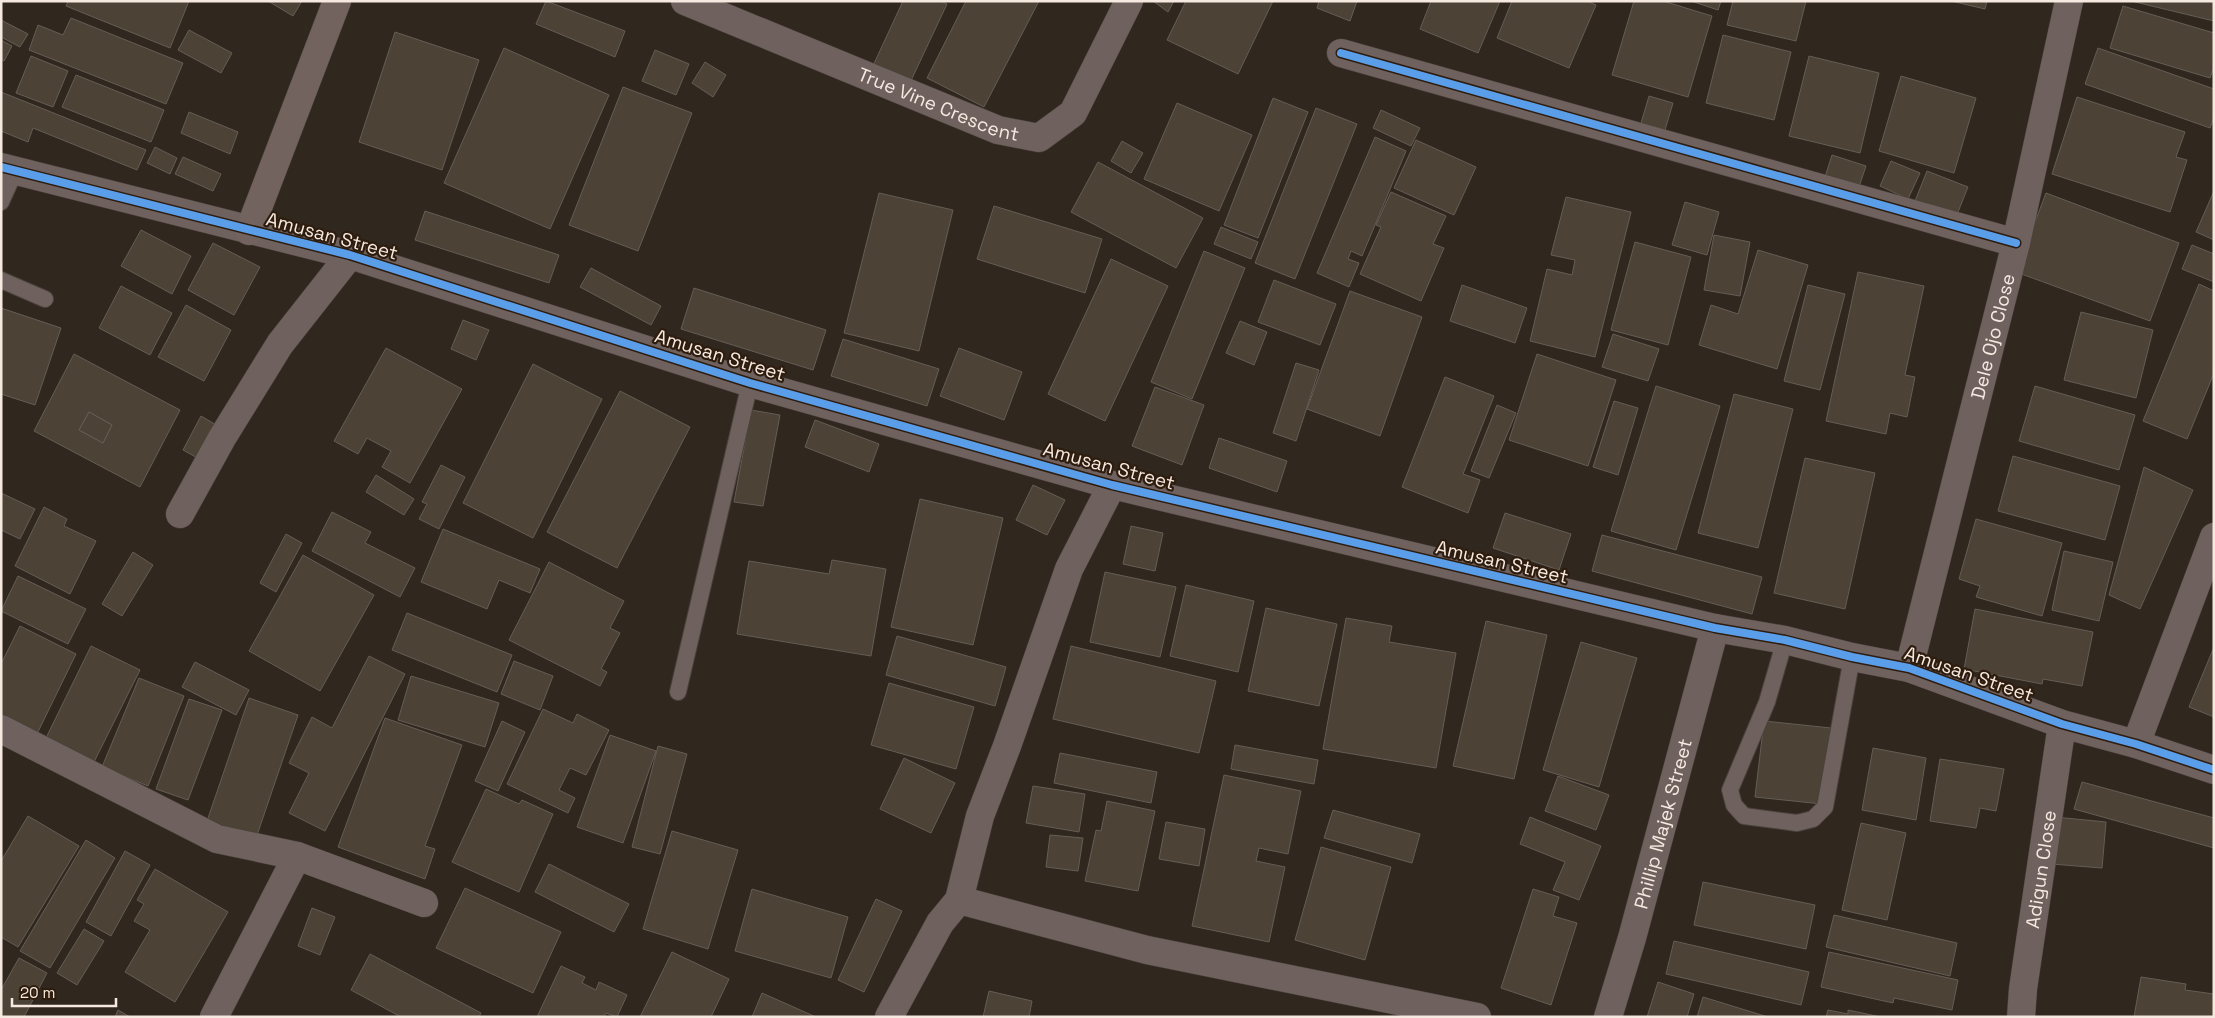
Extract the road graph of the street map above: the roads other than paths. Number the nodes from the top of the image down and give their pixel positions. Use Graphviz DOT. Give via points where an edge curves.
graph roads {
  1 [pos="337,1"];
  2 [pos="685,1"];
  3 [pos="1129,1"];
  4 [pos="2069,1"];
  5 [pos="1341,53"];
  6 [pos="8,169"];
  7 [pos="1,202"];
  8 [pos="249,231"];
  9 [pos="2016,244"];
  10 [pos="350,255"];
  11 [pos="1,280"];
  12 [pos="45,299"];
  13 [pos="750,383"];
  14 [pos="1112,485"];
  15 [pos="180,514"];
  16 [pos="2214,537"];
  17 [pos="1715,628"];
  18 [pos="1785,640"];
  19 [pos="1852,657"];
  20 [pos="1909,668"];
  21 [pos="678,692"];
  22 [pos="2062,724"];
  23 [pos="1,729"];
  24 [pos="2136,744"];
  25 [pos="2214,770"];
  26 [pos="297,856"];
  27 [pos="959,900"];
  28 [pos="424,903"];
  29 [pos="214,1017"];
  30 [pos="889,1017"];
  31 [pos="1477,1017"];
  32 [pos="1608,1017"];
  33 [pos="2020,1017"];
  1 -- 8 [label="street"];
  2 -- 3 [label="street, True Vine Crescent" via="998,130 1039,138 1073,113"];
  4 -- 9 [label="street, Dele Ojo Close"];
  5 -- 9 [label="street"];
  6 -- 7 [label="lane"];
  6 -- 8 [label="street, Amusan Street"];
  8 -- 10 [label="street, Amusan Street"];
  9 -- 20 [label="street, Dele Ojo Close"];
  10 -- 13 [label="street, Amusan Street"];
  10 -- 15 [label="street" via="280,344"];
  11 -- 12 [label="lane"];
  13 -- 14 [label="street, Amusan Street"];
  13 -- 21 [label="lane"];
  14 -- 17 [label="street, Amusan Street"];
  14 -- 27 [label="street" via="1069,569 980,816"];
  16 -- 24 [label="street"];
  17 -- 18 [label="street, Amusan Street"];
  17 -- 32 [label="street, Phillip Majek Street" via="1635,929"];
  18 -- 19 [label="street, Amusan Street"];
  18 -- 19 [label="lane" via="1767,702 1730,790 1734,806 1744,816 1796,823 1813,820 1825,807"];
  19 -- 20 [label="street, Amusan Street"];
  20 -- 22 [label="street, Amusan Street"];
  22 -- 24 [label="street, Amusan Street"];
  22 -- 33 [label="street, Adigun Close"];
  23 -- 26 [label="street" via="217,839"];
  24 -- 25 [label="street, Amusan Street"];
  26 -- 28 [label="street"];
  26 -- 29 [label="street"];
  27 -- 30 [label="street" via="940,923"];
  27 -- 31 [label="street" via="1147,950"];
}
